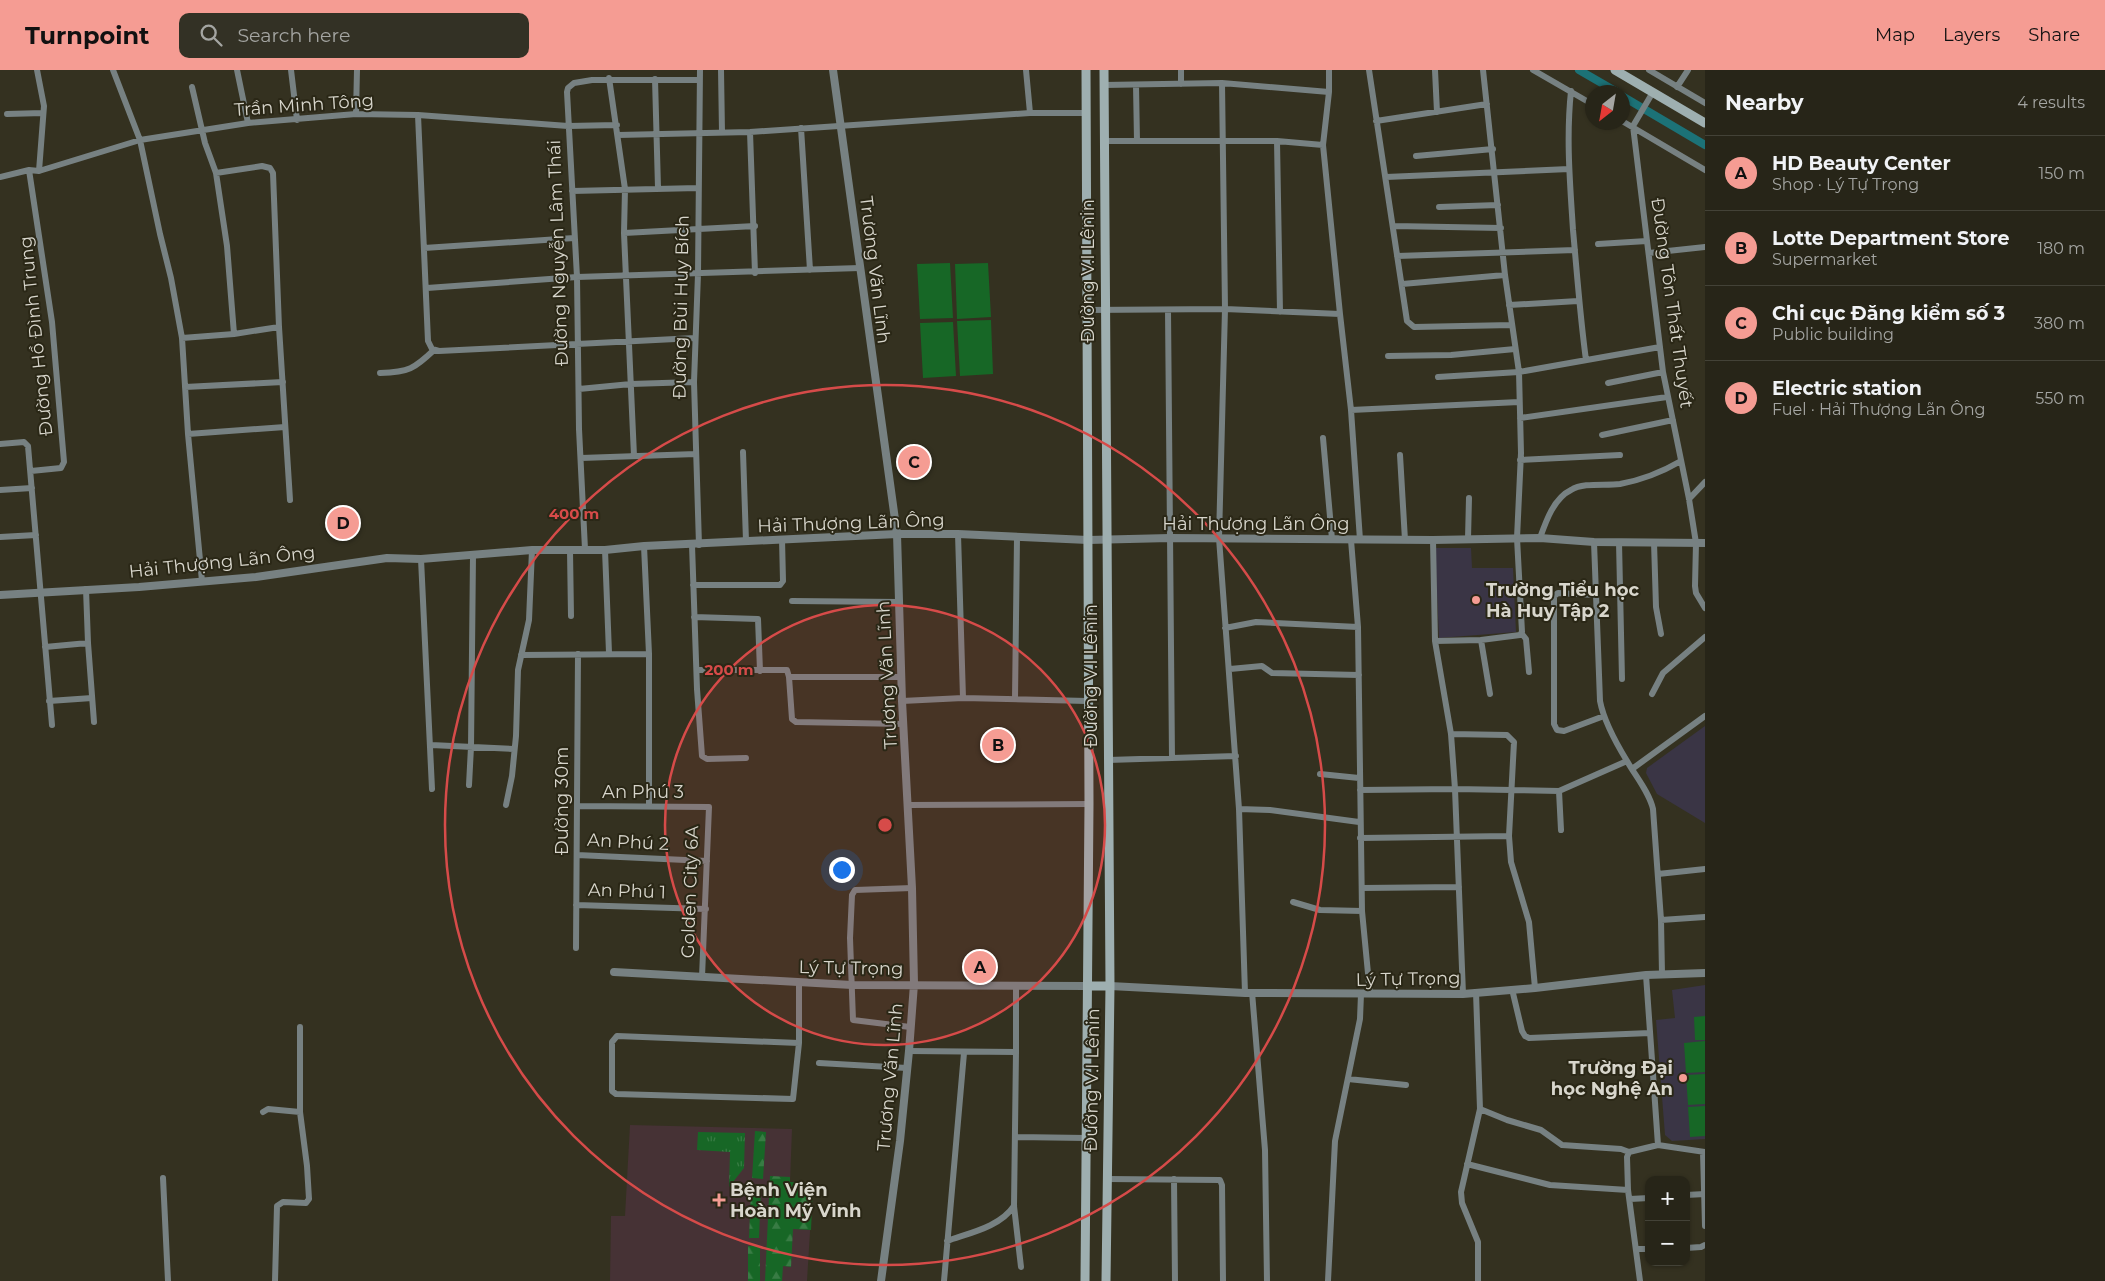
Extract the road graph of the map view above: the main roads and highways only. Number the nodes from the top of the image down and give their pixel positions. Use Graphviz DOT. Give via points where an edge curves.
graph roads {
  1 [pos="1086,70"];
  2 [pos="1104,70"];
  3 [pos="1615,70"];
  4 [pos="1705,123"];
  5 [pos="1086,198"];
  6 [pos="1104,198"];
  7 [pos="1088,986"];
  8 [pos="1110,986"];
  9 [pos="1085,1281"];
  10 [pos="1106,1281"];
  1 -- 5 [label="main road, Đường V.I Lênin"];
  2 -- 6 [label="main road, Đường V.I Lênin"];
  3 -- 4 [label="main road"];
  5 -- 6 [label="main road"];
  5 -- 7 [label="main road, Đường V.I Lênin"];
  6 -- 8 [label="main road, Đường V.I Lênin"];
  7 -- 8 [label="main road"];
  7 -- 9 [label="main road, Đường V.I Lênin"];
  8 -- 10 [label="main road, Đường V.I Lênin"];
}
